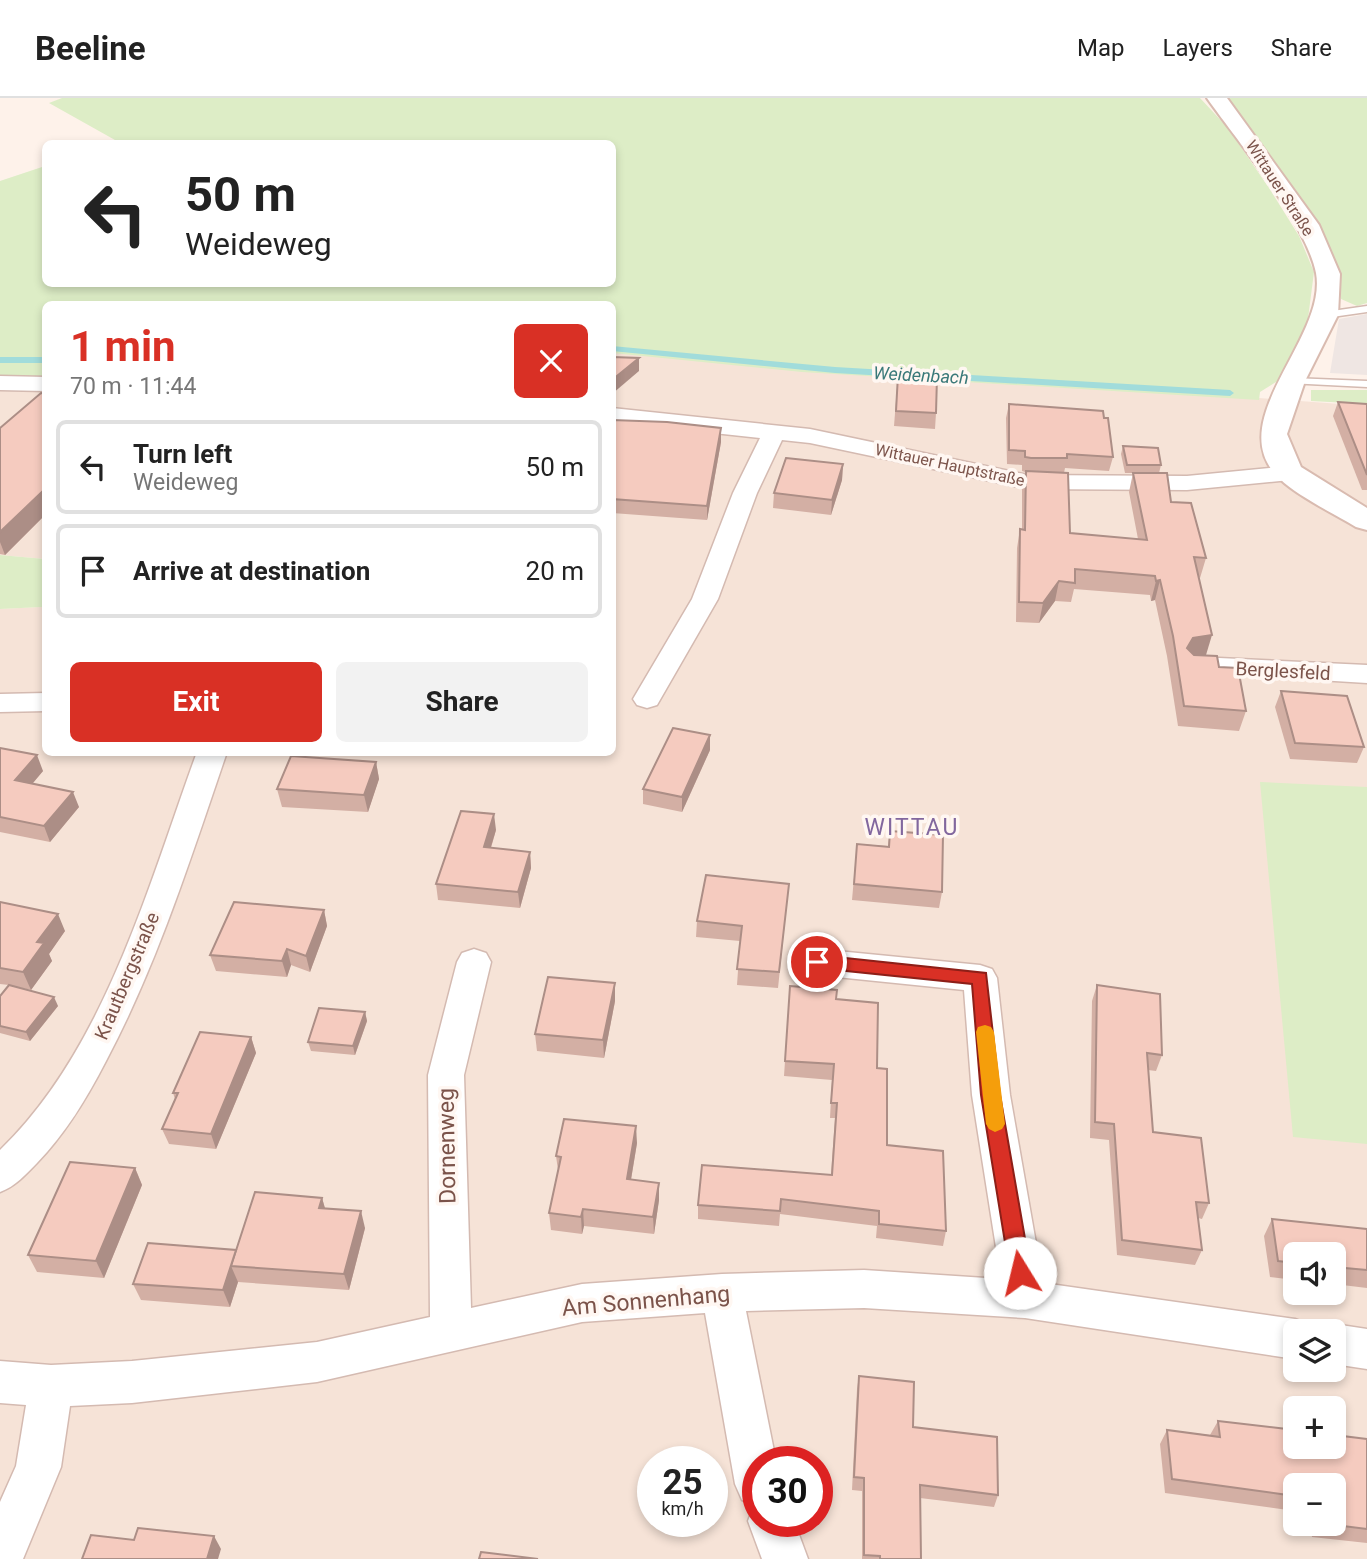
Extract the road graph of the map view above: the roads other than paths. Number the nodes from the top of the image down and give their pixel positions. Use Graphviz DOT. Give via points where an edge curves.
graph roads {
  1 [pos="1217,98"];
  2 [pos="1367,309"];
  3 [pos="1325,315"];
  4 [pos="1292,381"];
  5 [pos="0,383"];
  6 [pos="1367,383"];
  7 [pos="42,384"];
  8 [pos="616,415"];
  9 [pos="774,432"];
  10 [pos="1290,473"];
  11 [pos="1367,521"];
  12 [pos="1198,666"];
  13 [pos="1367,674"];
  14 [pos="647,699"];
  15 [pos="42,702"];
  16 [pos="0,703"];
  17 [pos="211,756"];
  18 [pos="474,962"];
  19 [pos="817,962"];
  20 [pos="0,1175"];
  21 [pos="722,1293"];
  22 [pos="1025,1299"];
  23 [pos="451,1333"];
  24 [pos="1283,1337"];
  25 [pos="1346,1346"];
  26 [pos="1367,1349"];
  27 [pos="0,1382"];
  28 [pos="51,1386"];
  29 [pos="751,1446"];
  30 [pos="777,1537"];
  31 [pos="0,1557"];
  32 [pos="785,1559"];
  1 -- 3 [label="street, Wittauer Straße" via="1308,225 1328,274"];
  2 -- 3 [label="lane"];
  3 -- 4 [label="street, Wittauer Straße"];
  4 -- 6 [label="lane"];
  4 -- 10 [label="street, Wittauer Straße" via="1273,434"];
  5 -- 7 [label="street"];
  8 -- 9 [label="street, Wittauer Hauptstraße"];
  9 -- 10 [label="street, Wittauer Hauptstraße" via="1028,482 1187,483"];
  9 -- 14 [label="street" via="745,493 705,599"];
  10 -- 11 [label="street"];
  12 -- 13 [label="street, Berglesfeld"];
  15 -- 16 [label="street"];
  17 -- 20 [label="street, Krautbergstraße" via="128,984 95,1051 49,1123"];
  18 -- 23 [label="street, Dornenweg" via="446,1075"];
  19 -- 22 [label="street" via="980,978 990,1095"];
  21 -- 22 [label="street, Am Sonnenhang" via="864,1289"];
  21 -- 23 [label="street, Am Sonnenhang" via="582,1303"];
  21 -- 29 [label="street"];
  22 -- 24 [label="street, Am Sonnenhang"];
  23 -- 28 [label="street, Am Sonnenhang" via="317,1362"];
  25 -- 26 [label="street"];
  27 -- 28 [label="street, Am Sonnenhang"];
  28 -- 31 [label="street" via="38,1467"];
  30 -- 32 [label="street"];
}
